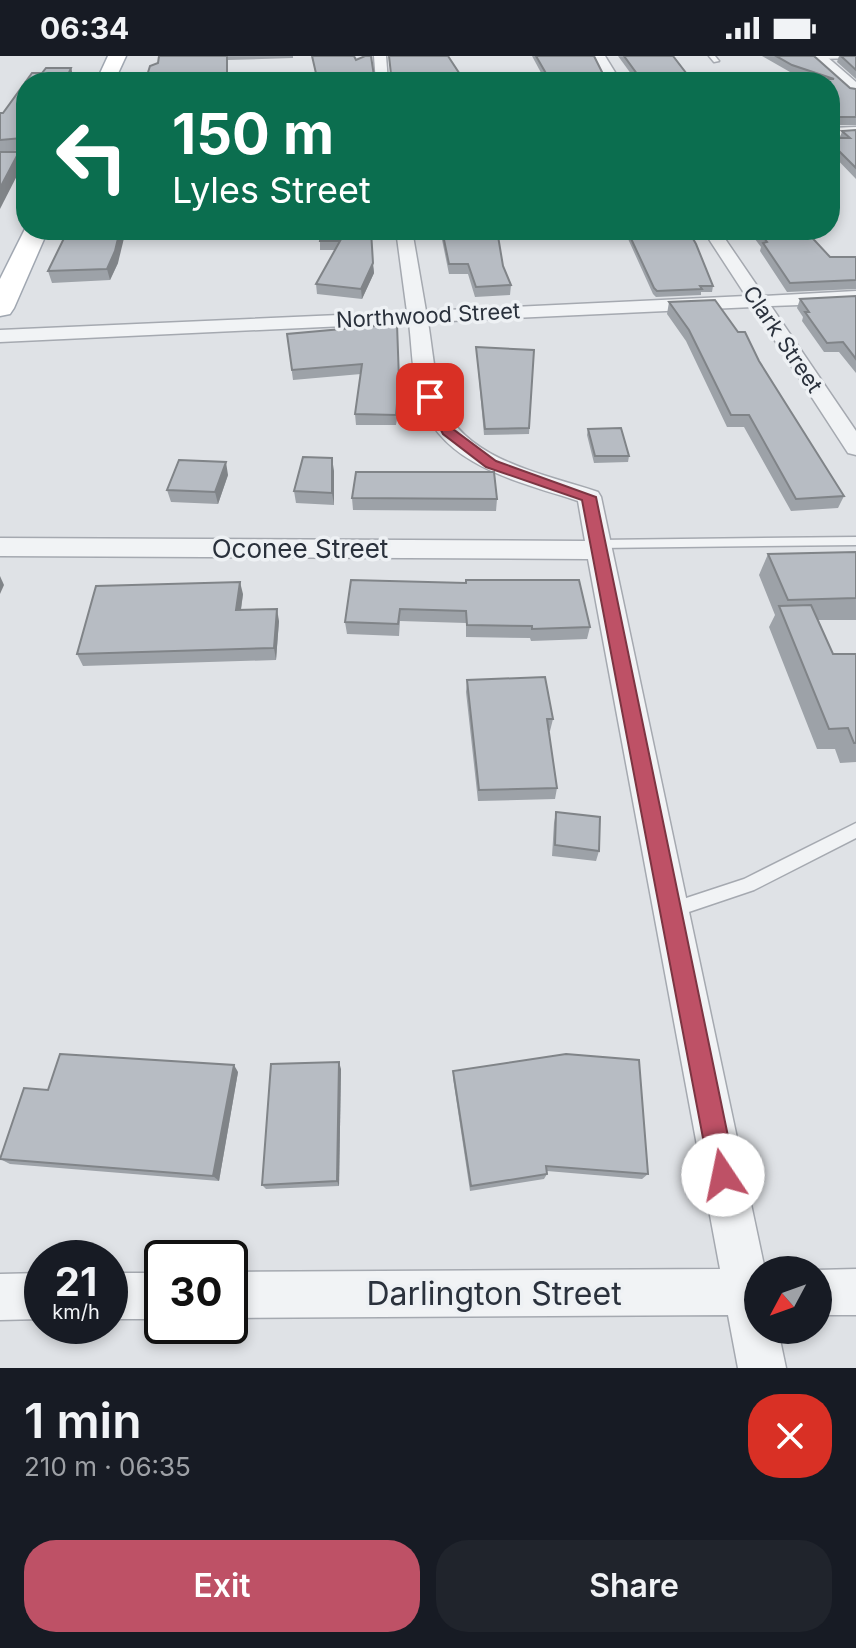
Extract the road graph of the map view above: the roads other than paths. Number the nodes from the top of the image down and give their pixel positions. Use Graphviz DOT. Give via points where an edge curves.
graph roads {
  1 [pos="817,56"];
  2 [pos="856,56"];
  3 [pos="837,72"];
  4 [pos="31,240"];
  5 [pos="406,240"];
  6 [pos="718,240"];
  7 [pos="856,297"];
  8 [pos="757,300"];
  9 [pos="0,308"];
  10 [pos="419,315"];
  11 [pos="0,336"];
  12 [pos="856,448"];
  13 [pos="856,541"];
  14 [pos="0,547"];
  15 [pos="599,547"];
  16 [pos="856,830"];
  17 [pos="671,910"];
  18 [pos="744,1256"];
  19 [pos="744,1292"];
  20 [pos="832,1292"];
  21 [pos="856,1292"];
  22 [pos="248,1295"];
  23 [pos="24,1296"];
  24 [pos="0,1297"];
  25 [pos="759,1344"];
  26 [pos="762,1368"];
  1 -- 2 [label="lane"];
  1 -- 3 [label="street"];
  4 -- 9 [label="main road"];
  5 -- 10 [label="street"];
  6 -- 8 [label="street, Clark Street"];
  7 -- 8 [label="street, Northwood Street"];
  8 -- 10 [label="street, Northwood Street"];
  8 -- 12 [label="street, Clark Street"];
  10 -- 11 [label="street, Northwood Street"];
  10 -- 15 [label="street" via="430,397 447,431 491,464 589,497"];
  13 -- 15 [label="lane"];
  14 -- 15 [label="street, Oconee Street"];
  15 -- 17 [label="street"];
  16 -- 17 [label="lane" via="748,885"];
  17 -- 18 [label="street"];
  19 -- 22 [label="street, Darlington Street"];
  20 -- 21 [label="street"];
  23 -- 24 [label="street"];
  25 -- 26 [label="street"];
}
